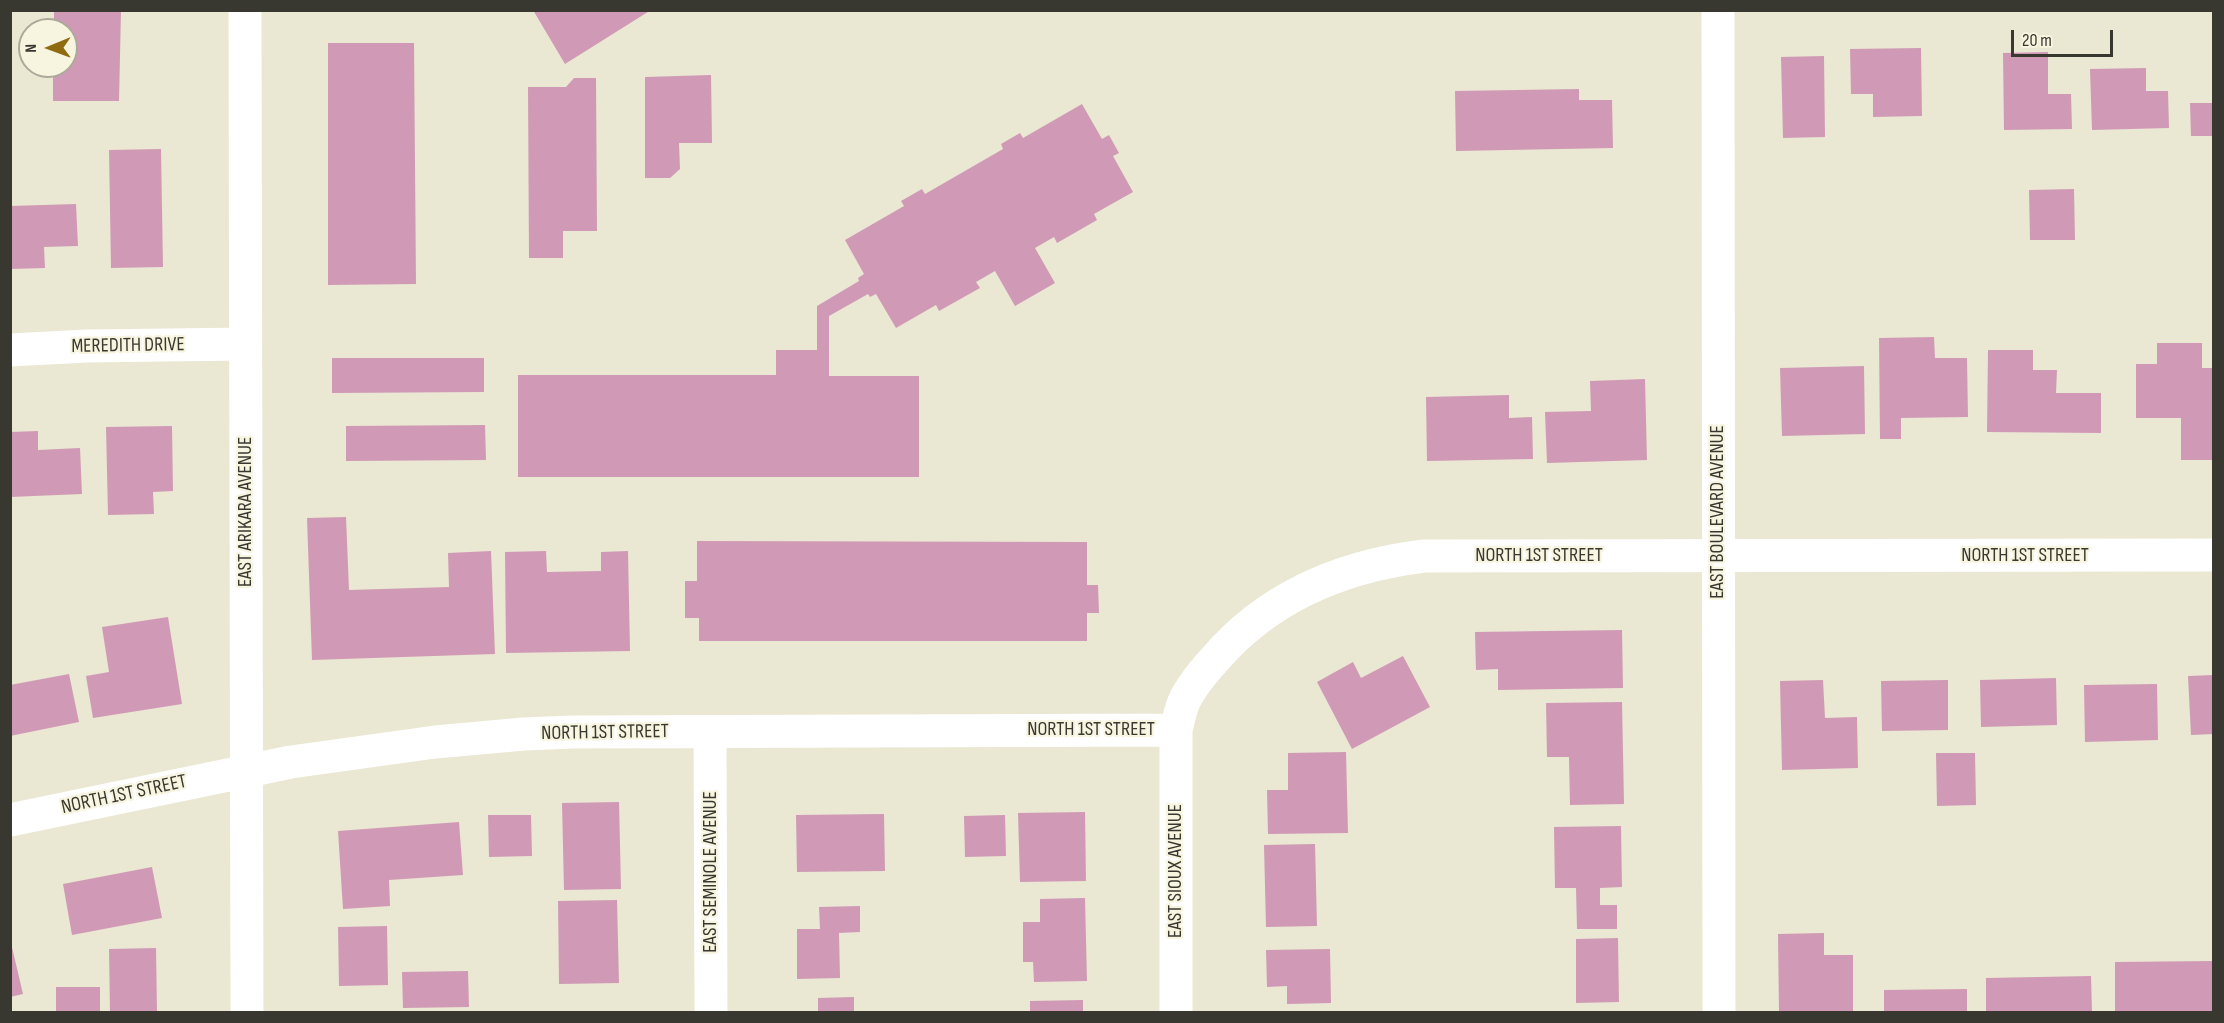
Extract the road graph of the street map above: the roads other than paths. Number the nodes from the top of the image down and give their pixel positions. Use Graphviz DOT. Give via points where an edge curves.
graph roads {
  1 [pos="245,10"];
  2 [pos="1719,10"];
  3 [pos="246,344"];
  4 [pos="10,350"];
  5 [pos="2214,555"];
  6 [pos="1718,557"];
  7 [pos="1176,730"];
  8 [pos="710,732"];
  9 [pos="247,770"];
  10 [pos="10,820"];
  11 [pos="247,1012"];
  12 [pos="711,1012"];
  13 [pos="1176,1012"];
  14 [pos="1719,1012"];
  1 -- 3 [label="street, EAST ARIKARA AVENUE"];
  2 -- 6 [label="street, EAST BOULEVARD AVENUE"];
  3 -- 4 [label="street, MEREDITH DRIVE"];
  3 -- 9 [label="street, EAST ARIKARA AVENUE"];
  5 -- 6 [label="street, NORTH 1ST STREET"];
  6 -- 7 [label="street, NORTH 1ST STREET" via="1424,556 1362,567 1305,589 1241,631 1200,675 1183,704"];
  6 -- 14 [label="street, EAST BOULEVARD AVENUE"];
  7 -- 8 [label="street, NORTH 1ST STREET"];
  7 -- 13 [label="street, EAST SIOUX AVENUE"];
  8 -- 9 [label="street, NORTH 1ST STREET" via="478,737"];
  8 -- 12 [label="street, EAST SEMINOLE AVENUE"];
  9 -- 10 [label="street, NORTH 1ST STREET"];
  9 -- 11 [label="street, EAST ARIKARA AVENUE"];
}
